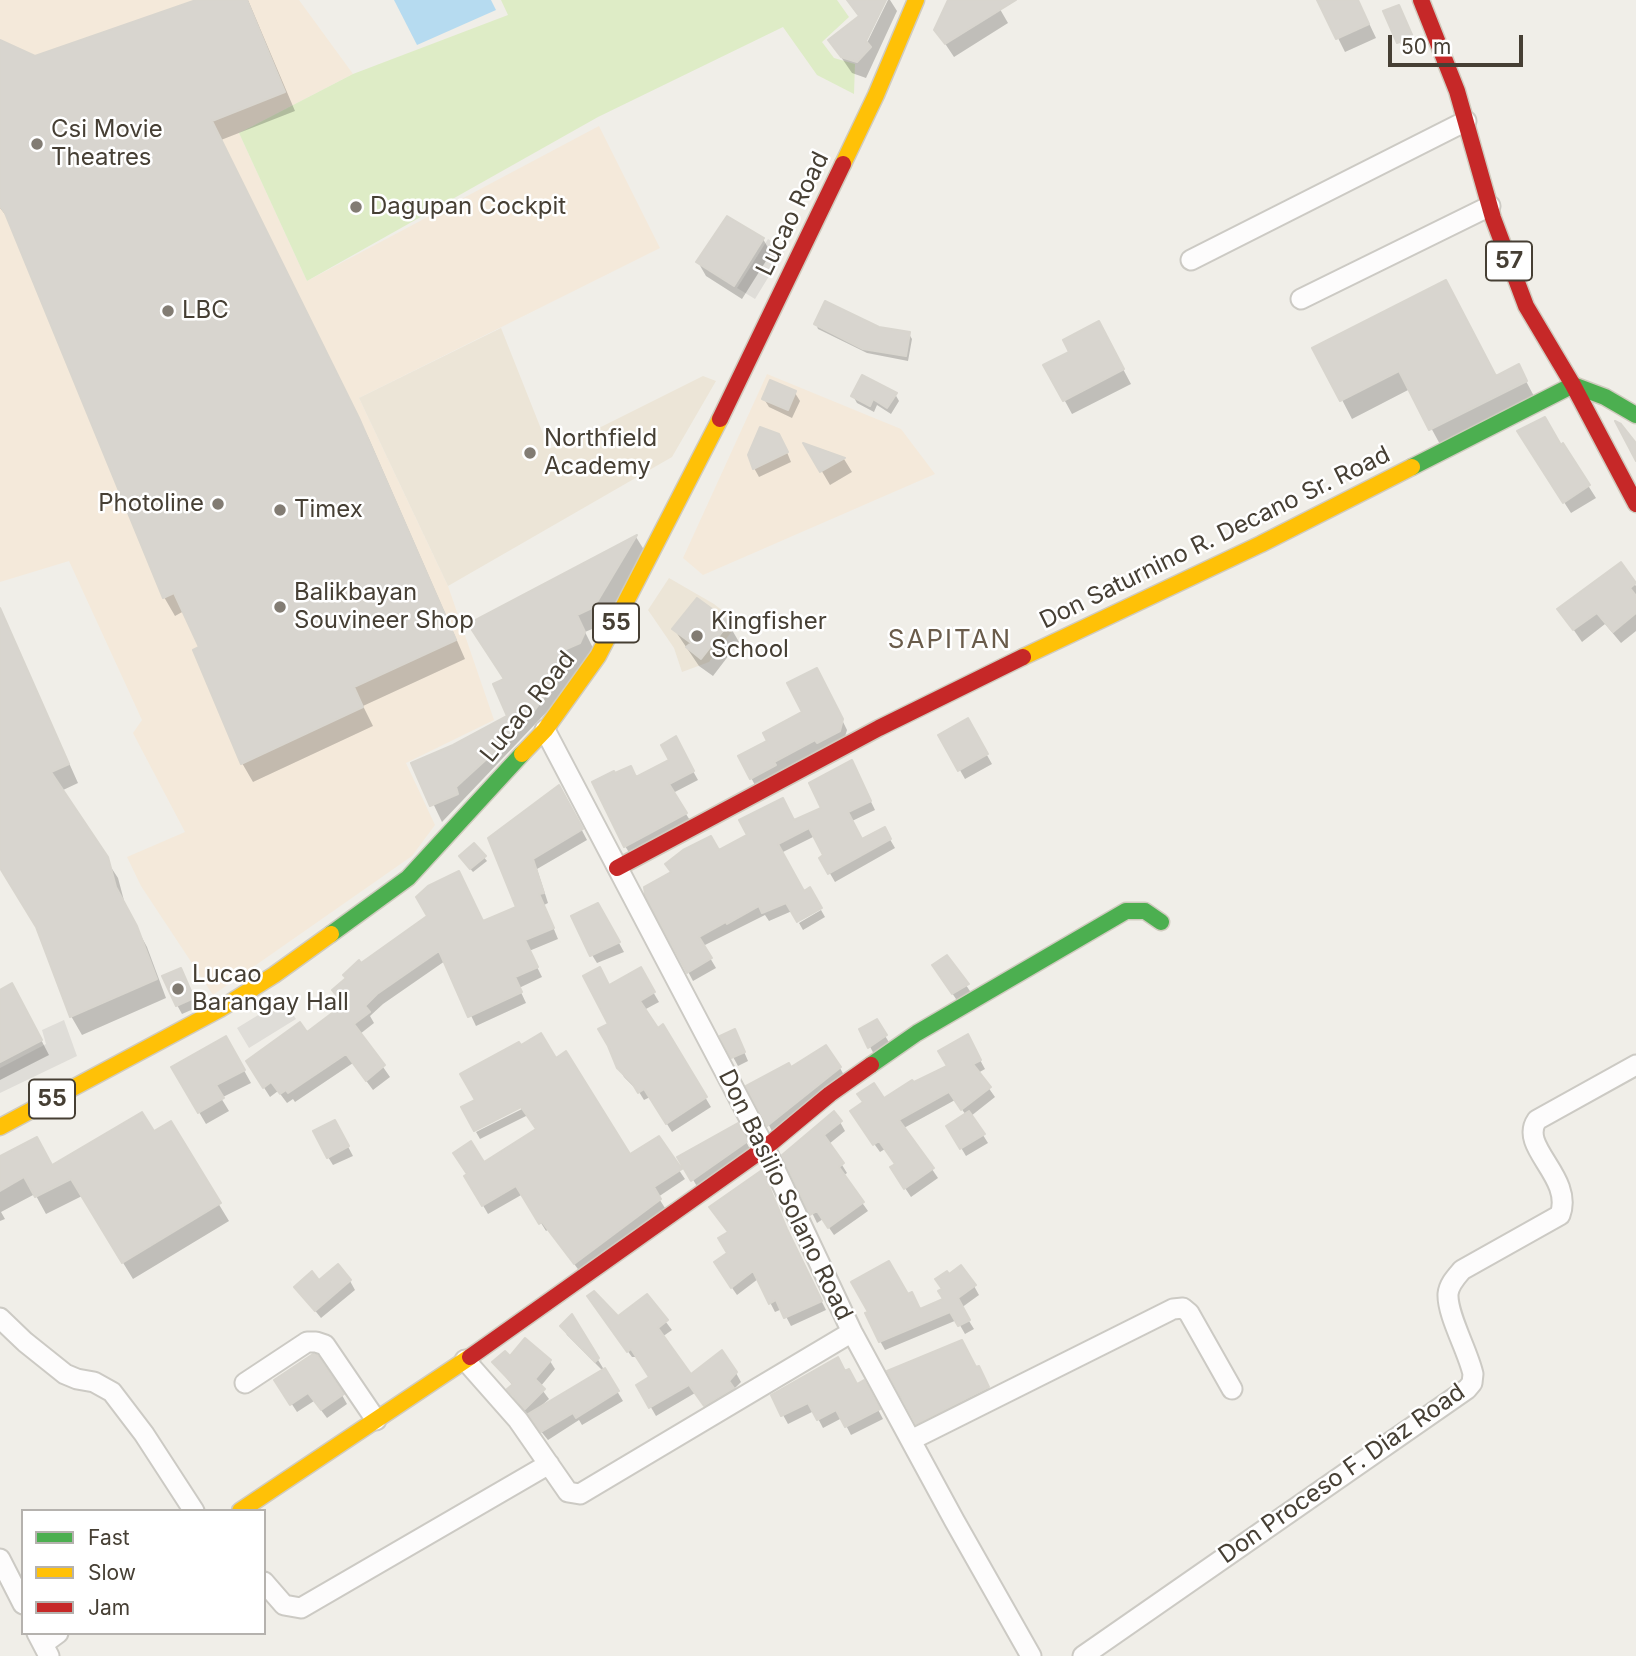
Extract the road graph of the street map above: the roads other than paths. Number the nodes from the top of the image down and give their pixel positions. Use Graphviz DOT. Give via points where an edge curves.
graph roads {
  1 [pos="916,0"];
  2 [pos="1421,0"];
  3 [pos="1465,121"];
  4 [pos="1490,206"];
  5 [pos="1191,260"];
  6 [pos="1301,299"];
  7 [pos="1573,385"];
  8 [pos="1636,415"];
  9 [pos="1636,504"];
  10 [pos="545,730"];
  11 [pos="617,868"];
  12 [pos="1161,922"];
  13 [pos="1636,1065"];
  14 [pos="0,1127"];
  15 [pos="765,1148"];
  16 [pos="0,1318"];
  17 [pos="852,1332"];
  18 [pos="466,1360"];
  19 [pos="245,1382"];
  20 [pos="1232,1389"];
  21 [pos="376,1420"];
  22 [pos="911,1440"];
  23 [pos="549,1464"];
  24 [pos="193,1509"];
  25 [pos="243,1509"];
  26 [pos="0,1559"];
  27 [pos="266,1584"];
  28 [pos="21,1600"];
  29 [pos="1031,1656"];
  30 [pos="1083,1656"];
  1 -- 10 [label="main road, Lucao Road / 55" via="876,95 660,540 598,656"];
  2 -- 3 [label="main road, 57"];
  3 -- 4 [label="main road, 57"];
  3 -- 5 [label="street"];
  4 -- 6 [label="street"];
  4 -- 7 [label="main road, 57" via="1525,306"];
  7 -- 8 [label="main road"];
  7 -- 9 [label="main road, 57"];
  7 -- 11 [label="main road, Don Saturnino R. Decano Sr. Road" via="1261,544 879,728"];
  10 -- 11 [label="street, Don Basilio Solano Road"];
  10 -- 14 [label="main road, Lucao Road / 55" via="408,878 220,1009"];
  11 -- 15 [label="street, Don Basilio Solano Road"];
  12 -- 15 [label="main road" via="1152,912 1136,908 1089,932 917,1033 830,1094"];
  13 -- 30 [label="street, Don Proceso F. Diaz Road" via="1537,1120 1532,1139 1562,1189 1560,1215 1462,1270 1451,1283 1451,1308 1473,1374 1467,1389"];
  15 -- 17 [label="street, Don Basilio Solano Road"];
  15 -- 18 [label="main road"];
  16 -- 24 [label="street" via="65,1374 112,1392"];
  17 -- 22 [label="street, Don Basilio Solano Road"];
  17 -- 23 [label="street" via="580,1494 568,1492"];
  18 -- 21 [label="main road"];
  18 -- 23 [label="street"];
  19 -- 21 [label="street" via="307,1342 317,1342 325,1345"];
  20 -- 22 [label="street" via="1189,1313 1173,1309"];
  21 -- 25 [label="main road"];
  22 -- 29 [label="street, Don Basilio Solano Road"];
  23 -- 27 [label="street" via="301,1608 284,1605"];
  26 -- 28 [label="street"];
}
